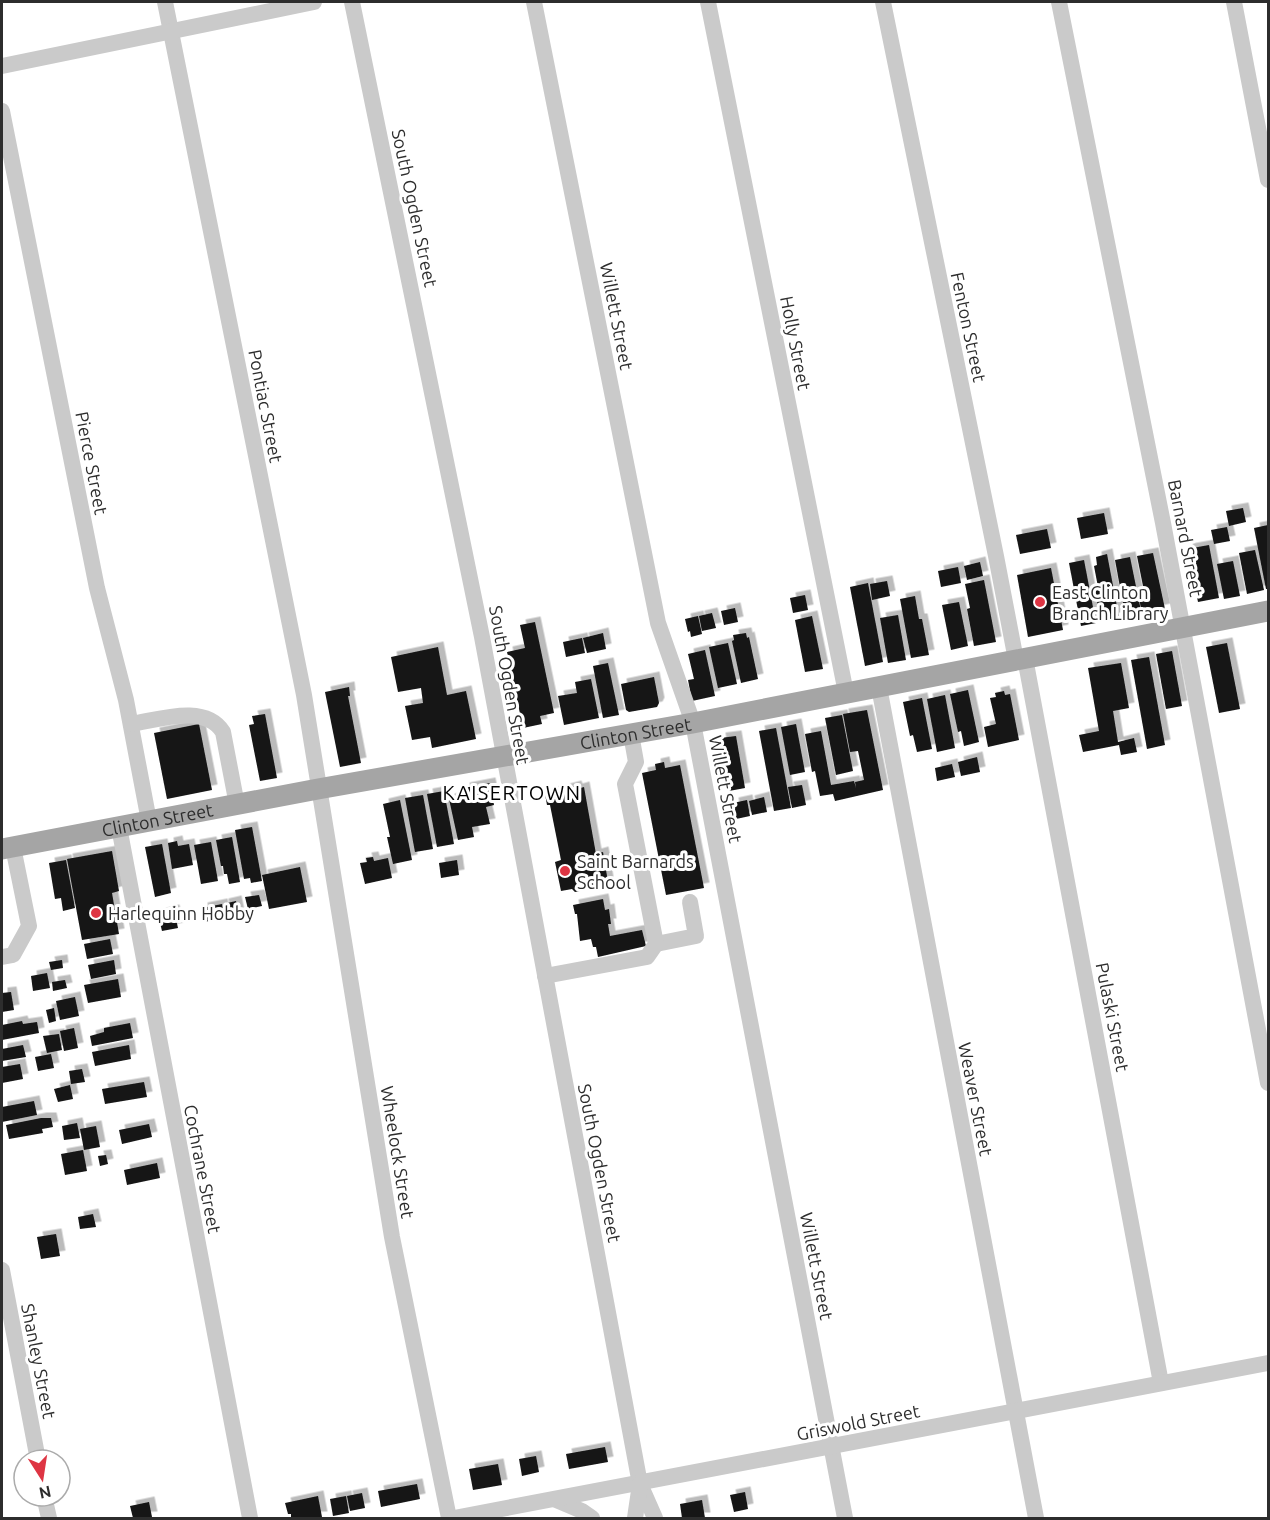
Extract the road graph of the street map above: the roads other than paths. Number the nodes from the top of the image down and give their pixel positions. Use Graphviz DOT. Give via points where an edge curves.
graph roads {
  1 [pos="165,2"];
  2 [pos="314,2"];
  3 [pos="352,2"];
  4 [pos="534,2"];
  5 [pos="708,2"];
  6 [pos="883,2"];
  7 [pos="1059,2"];
  8 [pos="1234,2"];
  9 [pos="171,31"];
  10 [pos="2,66"];
  11 [pos="2,111"];
  12 [pos="1269,180"];
  13 [pos="1269,611"];
  14 [pos="1183,628"];
  15 [pos="1020,659"];
  16 [pos="879,687"];
  17 [pos="846,693"];
  18 [pos="693,723"];
  19 [pos="131,724"];
  20 [pos="631,734"];
  21 [pos="504,756"];
  22 [pos="318,789"];
  23 [pos="237,805"];
  24 [pos="149,821"];
  25 [pos="118,826"];
  26 [pos="7,848"];
  27 [pos="690,902"];
  28 [pos="656,944"];
  29 [pos="2,957"];
  30 [pos="545,976"];
  31 [pos="1269,1083"];
  32 [pos="2,1270"];
  33 [pos="1269,1363"];
  34 [pos="1161,1383"];
  35 [pos="1014,1412"];
  36 [pos="832,1447"];
  37 [pos="36,1448"];
  38 [pos="640,1484"];
  39 [pos="556,1500"];
  40 [pos="250,1518"];
  41 [pos="452,1518"];
  42 [pos="592,1518"];
  43 [pos="635,1518"];
  44 [pos="655,1518"];
  45 [pos="845,1518"];
  46 [pos="1036,1518"];
  1 -- 9 [label="street, Pontiac Street"];
  2 -- 9 [label="street"];
  3 -- 21 [label="street, South Ogden Street"];
  4 -- 18 [label="street, Willett Street" via="658,623"];
  5 -- 17 [label="street, Holly Street"];
  6 -- 15 [label="street, Fenton Street"];
  7 -- 14 [label="street, Barnard Street"];
  8 -- 12 [label="street"];
  9 -- 10 [label="street"];
  9 -- 22 [label="street, Pontiac Street" via="304,695"];
  11 -- 19 [label="street, Pierce Street" via="98,588"];
  13 -- 14 [label="main road, Clinton Street"];
  14 -- 15 [label="main road, Clinton Street"];
  14 -- 31 [label="street, Barnard Street"];
  15 -- 16 [label="main road, Clinton Street"];
  15 -- 34 [label="street, Pulaski Street"];
  16 -- 17 [label="main road, Clinton Street"];
  16 -- 35 [label="street, Weaver Street"];
  17 -- 18 [label="main road, Clinton Street"];
  18 -- 20 [label="main road, Clinton Street"];
  18 -- 36 [label="street, Willett Street"];
  19 -- 23 [label="street" via="186,715 217,722 223,732"];
  19 -- 24 [label="street, Pierce Street"];
  20 -- 21 [label="main road, Clinton Street"];
  20 -- 28 [label="street" via="636,762 625,784"];
  21 -- 22 [label="main road, Clinton Street"];
  21 -- 30 [label="street, South Ogden Street"];
  22 -- 23 [label="main road, Clinton Street"];
  22 -- 41 [label="street, Wheelock Street" via="392,1237"];
  23 -- 24 [label="main road, Clinton Street"];
  24 -- 25 [label="main road, Clinton Street"];
  25 -- 26 [label="main road, Clinton Street"];
  25 -- 40 [label="street, Cochrane Street"];
  26 -- 29 [label="street" via="29,926 13,955"];
  27 -- 28 [label="street" via="696,936"];
  28 -- 30 [label="street" via="647,957"];
  30 -- 38 [label="street, South Ogden Street"];
  32 -- 37 [label="street, Shanley Street"];
  33 -- 34 [label="street, Griswold Street"];
  34 -- 35 [label="street, Griswold Street"];
  35 -- 36 [label="street, Griswold Street"];
  35 -- 46 [label="street, Weaver Street"];
  36 -- 38 [label="street, Griswold Street"];
  36 -- 45 [label="street, Willett Street"];
  38 -- 39 [label="street, Griswold Street"];
  38 -- 43 [label="street, South Ogden Street"];
  38 -- 44 [label="street, South Ogden Street"];
  39 -- 41 [label="street, Griswold Street"];
  39 -- 42 [label="street"];
}
